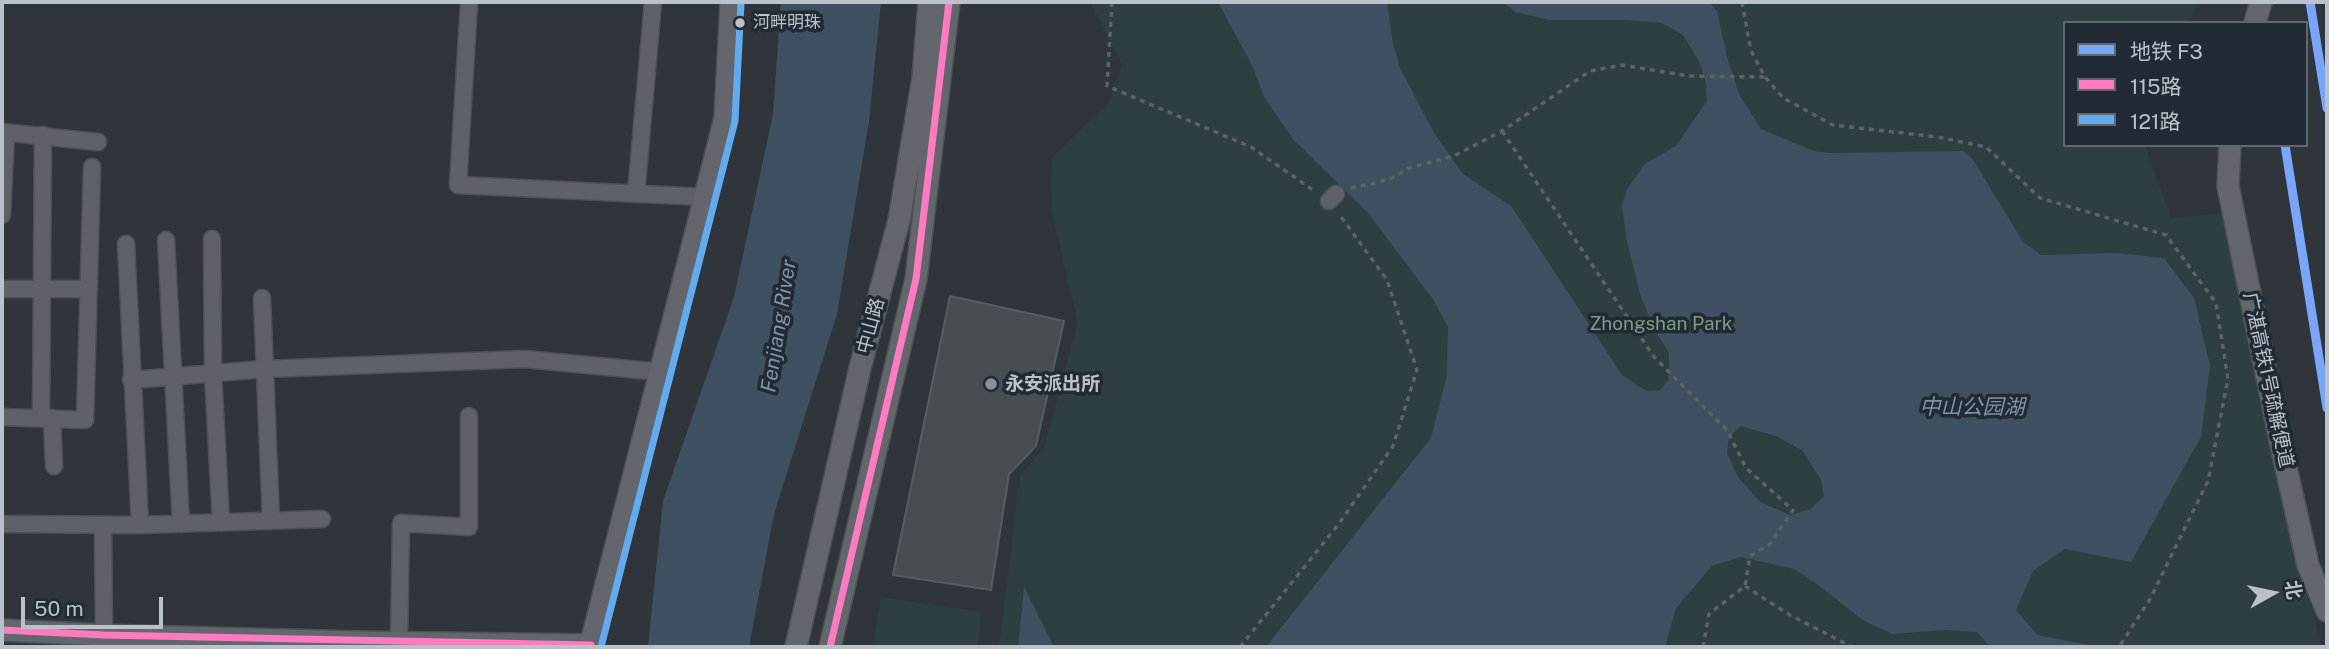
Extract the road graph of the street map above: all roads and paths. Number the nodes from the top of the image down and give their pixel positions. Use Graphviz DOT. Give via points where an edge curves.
graph roads {
  1 [pos="469,2"];
  2 [pos="653,2"];
  3 [pos="731,2"];
  4 [pos="929,2"];
  5 [pos="949,2"];
  6 [pos="1112,2"];
  7 [pos="1742,2"];
  8 [pos="2261,2"];
  9 [pos="2256,21"];
  10 [pos="1765,77"];
  11 [pos="1502,131"];
  12 [pos="4,132"];
  13 [pos="43,135"];
  14 [pos="98,142"];
  15 [pos="2230,147"];
  16 [pos="92,167"];
  17 [pos="636,194"];
  18 [pos="705,197"];
  19 [pos="1333,197"];
  20 [pos="2,215"];
  21 [pos="212,239"];
  22 [pos="166,240"];
  23 [pos="126,244"];
  24 [pos="2,289"];
  25 [pos="42,289"];
  26 [pos="89,289"];
  27 [pos="262,298"];
  28 [pos="264,369"];
  29 [pos="660,372"];
  30 [pos="213,373"];
  31 [pos="174,377"];
  32 [pos="131,380"];
  33 [pos="469,416"];
  34 [pos="2,417"];
  35 [pos="46,418"];
  36 [pos="54,466"];
  37 [pos="322,519"];
  38 [pos="271,521"];
  39 [pos="221,523"];
  40 [pos="2,524"];
  41 [pos="103,524"];
  42 [pos="181,524"];
  43 [pos="139,525"];
  44 [pos="1745,586"];
  45 [pos="2327,611"];
  46 [pos="2,630"];
  47 [pos="104,635"];
  48 [pos="399,642"];
  49 [pos="369,645"];
  50 [pos="591,646"];
  51 [pos="796,647"];
  52 [pos="830,647"];
  53 [pos="1240,647"];
  54 [pos="1703,647"];
  55 [pos="1852,647"];
  56 [pos="2119,647"];
  1 -- 17 [label="street" via="458,186"];
  2 -- 17 [label="street"];
  3 -- 18 [label="street" via="725,118"];
  4 -- 51 [label="street, 中山路" via="923,78 899,220"];
  5 -- 52 [label="street, 中山路" via="916,279"];
  6 -- 19 [label="path" via="1107,86 1251,147"];
  7 -- 10 [label="path" via="1751,51"];
  8 -- 9 [label="street"];
  10 -- 11 [label="path" via="1689,76 1622,65 1590,71"];
  10 -- 56 [label="path" via="1783,98 1833,125 1986,146 2040,198 2166,235 2216,303 2228,379 2208,481 2150,599"];
  11 -- 19 [label="path" via="1454,156 1357,185"];
  11 -- 44 [label="path" via="1654,357 1727,430 1746,468 1793,510 1770,544 1750,555"];
  12 -- 13 [label="street"];
  12 -- 20 [label="street"];
  13 -- 14 [label="street"];
  13 -- 25 [label="street"];
  15 -- 45 [label="street, 广湛高铁1号疏解便道" via="2228,186 2277,429 2308,565"];
  16 -- 26 [label="street"];
  17 -- 18 [label="street"];
  18 -- 29 [label="street"];
  19 -- 53 [label="path" via="1387,280 1417,370 1393,446 1338,525"];
  21 -- 30 [label="street"];
  22 -- 31 [label="street"];
  23 -- 32 [label="street"];
  24 -- 25 [label="street"];
  25 -- 26 [label="street"];
  25 -- 35 [label="street"];
  26 -- 35 [label="street" via="85,420"];
  27 -- 28 [label="street"];
  28 -- 29 [label="street" via="525,359"];
  28 -- 30 [label="street"];
  28 -- 38 [label="street"];
  29 -- 50 [label="street"];
  30 -- 31 [label="street"];
  30 -- 39 [label="street"];
  31 -- 32 [label="street"];
  31 -- 42 [label="street"];
  32 -- 43 [label="street"];
  33 -- 48 [label="street" via="469,527 401,523"];
  34 -- 35 [label="street"];
  35 -- 36 [label="street"];
  37 -- 38 [label="street"];
  38 -- 39 [label="street"];
  39 -- 42 [label="street"];
  40 -- 41 [label="street"];
  41 -- 43 [label="street"];
  41 -- 47 [label="street"];
  42 -- 43 [label="street"];
  44 -- 54 [label="path" via="1709,614"];
  44 -- 55 [label="path"];
  46 -- 47 [label="street"];
  47 -- 49 [label="street"];
  48 -- 49 [label="street"];
  48 -- 50 [label="street"];
}
